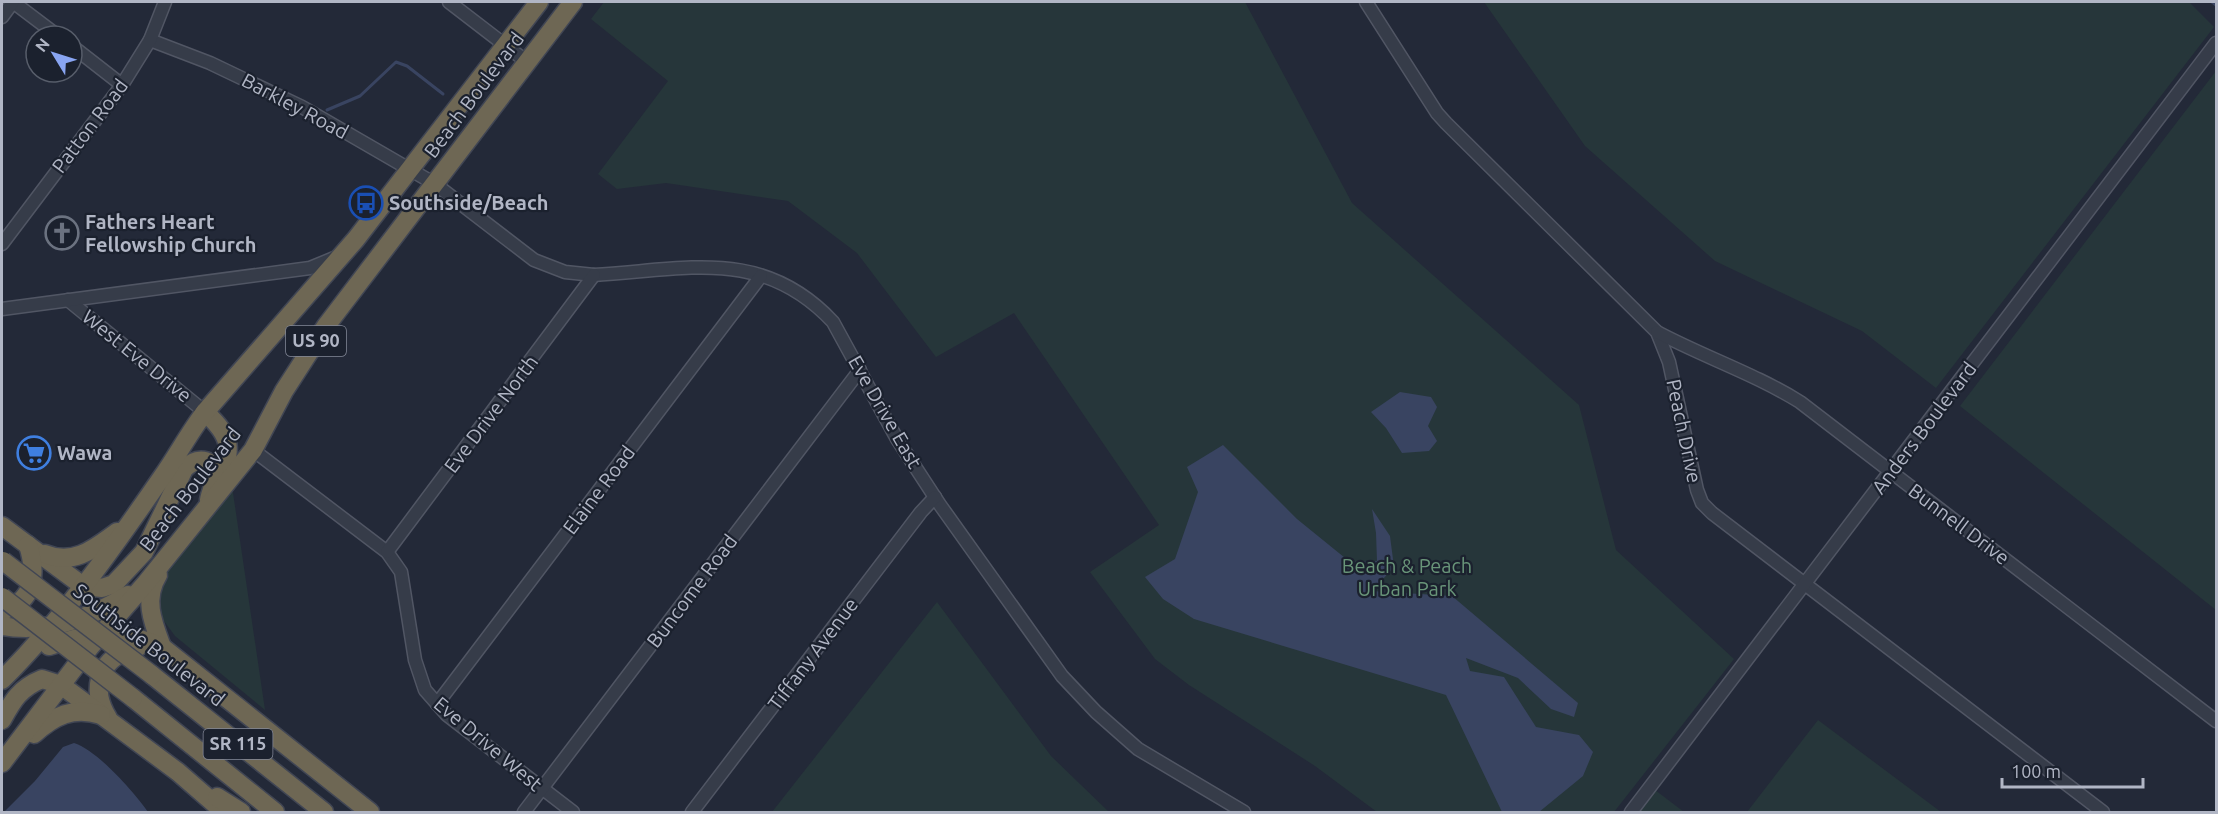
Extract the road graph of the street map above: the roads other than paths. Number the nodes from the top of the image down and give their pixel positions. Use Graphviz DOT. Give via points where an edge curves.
graph roads {
  1 [pos="13,2"];
  2 [pos="165,2"];
  3 [pos="449,2"];
  4 [pos="539,2"];
  5 [pos="573,2"];
  6 [pos="1366,2"];
  7 [pos="2,17"];
  8 [pos="42,24"];
  9 [pos="150,40"];
  10 [pos="2217,44"];
  11 [pos="505,45"];
  12 [pos="84,55"];
  13 [pos="526,62"];
  14 [pos="122,85"];
  15 [pos="411,170"];
  16 [pos="435,184"];
  17 [pos="2,244"];
  18 [pos="345,253"];
  19 [pos="594,275"];
  20 [pos="761,276"];
  21 [pos="68,300"];
  22 [pos="2,309"];
  23 [pos="1657,332"];
  24 [pos="860,370"];
  25 [pos="205,412"];
  26 [pos="252,450"];
  27 [pos="1891,472"];
  28 [pos="935,497"];
  29 [pos="212,502"];
  30 [pos="131,522"];
  31 [pos="2,526"];
  32 [pos="181,540"];
  33 [pos="28,545"];
  34 [pos="387,552"];
  35 [pos="2,560"];
  36 [pos="146,583"];
  37 [pos="84,586"];
  38 [pos="1805,586"];
  39 [pos="2,597"];
  40 [pos="2,611"];
  41 [pos="2,626"];
  42 [pos="50,626"];
  43 [pos="101,634"];
  44 [pos="162,647"];
  45 [pos="24,656"];
  46 [pos="2,680"];
  47 [pos="61,685"];
  48 [pos="436,704"];
  49 [pos="108,718"];
  50 [pos="2,720"];
  51 [pos="2217,721"];
  52 [pos="3,762"];
  53 [pos="178,772"];
  54 [pos="542,790"];
  55 [pos="224,813"];
  56 [pos="241,813"];
  57 [pos="274,813"];
  58 [pos="324,813"];
  59 [pos="370,813"];
  60 [pos="524,813"];
  61 [pos="573,813"];
  62 [pos="693,813"];
  63 [pos="1244,813"];
  64 [pos="1631,813"];
  65 [pos="2103,813"];
  1 -- 7 [label="street"];
  1 -- 8 [label="street"];
  2 -- 9 [label="street, Patton Road"];
  3 -- 11 [label="street"];
  4 -- 11 [label="highway, US 90"];
  5 -- 13 [label="highway, Beach Boulevard / US 90"];
  6 -- 23 [label="street, Peach Drive" via="1437,113"];
  9 -- 14 [label="street, Patton Road"];
  9 -- 15 [label="street, Barkley Road" via="272,91"];
  10 -- 27 [label="street, Anders Boulevard"];
  11 -- 13 [label="street"];
  11 -- 15 [label="highway, US 90"];
  12 -- 14 [label="street"];
  13 -- 16 [label="highway, Beach Boulevard / US 90"];
  14 -- 17 [label="street, Patton Road"];
  15 -- 16 [label="street, Barkley Road"];
  15 -- 18 [label="highway, US 90"];
  16 -- 19 [label="street, Eve Drive East" via="534,260 565,272"];
  16 -- 26 [label="highway, Beach Boulevard / US 90" via="326,326"];
  18 -- 21 [label="street" via="310,268"];
  18 -- 25 [label="highway, US 90"];
  19 -- 20 [label="street, Eve Drive East" via="706,266"];
  19 -- 34 [label="street, Eve Drive North"];
  20 -- 24 [label="street, Eve Drive East" via="795,289 820,308 833,322"];
  20 -- 48 [label="street, Elaine Road"];
  21 -- 22 [label="street"];
  21 -- 25 [label="street, West Eve Drive"];
  23 -- 27 [label="street, Bunnell Drive" via="1781,390"];
  23 -- 38 [label="street, Peach Drive" via="1669,362 1702,502"];
  24 -- 28 [label="street, Eve Drive East" via="897,439"];
  24 -- 54 [label="street, Buncome Road"];
  25 -- 29 [label="highway" via="222,427 228,443 228,460"];
  25 -- 30 [label="highway, US 90"];
  26 -- 29 [label="highway, Beach Boulevard / US 90"];
  26 -- 34 [label="street, Eve Drive West"];
  27 -- 38 [label="street, Anders Boulevard"];
  27 -- 51 [label="street, Bunnell Drive"];
  28 -- 62 [label="street, Tiffany Avenue"];
  28 -- 63 [label="street, Eve Drive East" via="1045,654 1096,712 1138,749"];
  29 -- 32 [label="highway, Beach Boulevard / US 90"];
  29 -- 37 [label="highway" via="212,468 199,459 192,461 184,469 144,552 114,584 102,588"];
  30 -- 33 [label="highway" via="88,553 74,558 54,558"];
  30 -- 37 [label="highway, US 90"];
  31 -- 33 [label="highway"];
  32 -- 36 [label="highway, Beach Boulevard / US 90"];
  32 -- 44 [label="highway" via="155,579 149,604"];
  33 -- 37 [label="highway"];
  33 -- 40 [label="highway" via="33,567 30,588 17,604"];
  34 -- 48 [label="street, Eve Drive West" via="401,572 417,672"];
  35 -- 58 [label="highway, Southside Boulevard / SR 115, bridge"];
  36 -- 42 [label="highway" via="104,609"];
  36 -- 43 [label="highway, Beach Boulevard / US 90"];
  37 -- 42 [label="highway, US 90"];
  38 -- 64 [label="street, Anders Boulevard"];
  38 -- 65 [label="street, Peach Drive"];
  39 -- 57 [label="highway, SR 115, bridge"];
  41 -- 42 [label="highway"];
  42 -- 45 [label="highway, US 90"];
  43 -- 44 [label="highway" via="129,635"];
  43 -- 45 [label="highway" via="55,644"];
  43 -- 47 [label="highway, Beach Boulevard / US 90"];
  44 -- 49 [label="highway" via="128,650 104,669 99,697"];
  44 -- 59 [label="highway"];
  45 -- 46 [label="highway, US 90"];
  47 -- 49 [label="highway"];
  47 -- 50 [label="highway" via="42,679 26,686"];
  47 -- 52 [label="highway, Beach Boulevard / US 90"];
  48 -- 54 [label="street, Eve Drive West"];
  49 -- 52 [label="highway" via="86,712 63,714 48,721"];
  49 -- 53 [label="highway"];
  53 -- 55 [label="highway"];
  53 -- 56 [label="highway"];
  54 -- 60 [label="street, Buncome Road"];
  54 -- 61 [label="street, Eve Drive West"];
}
